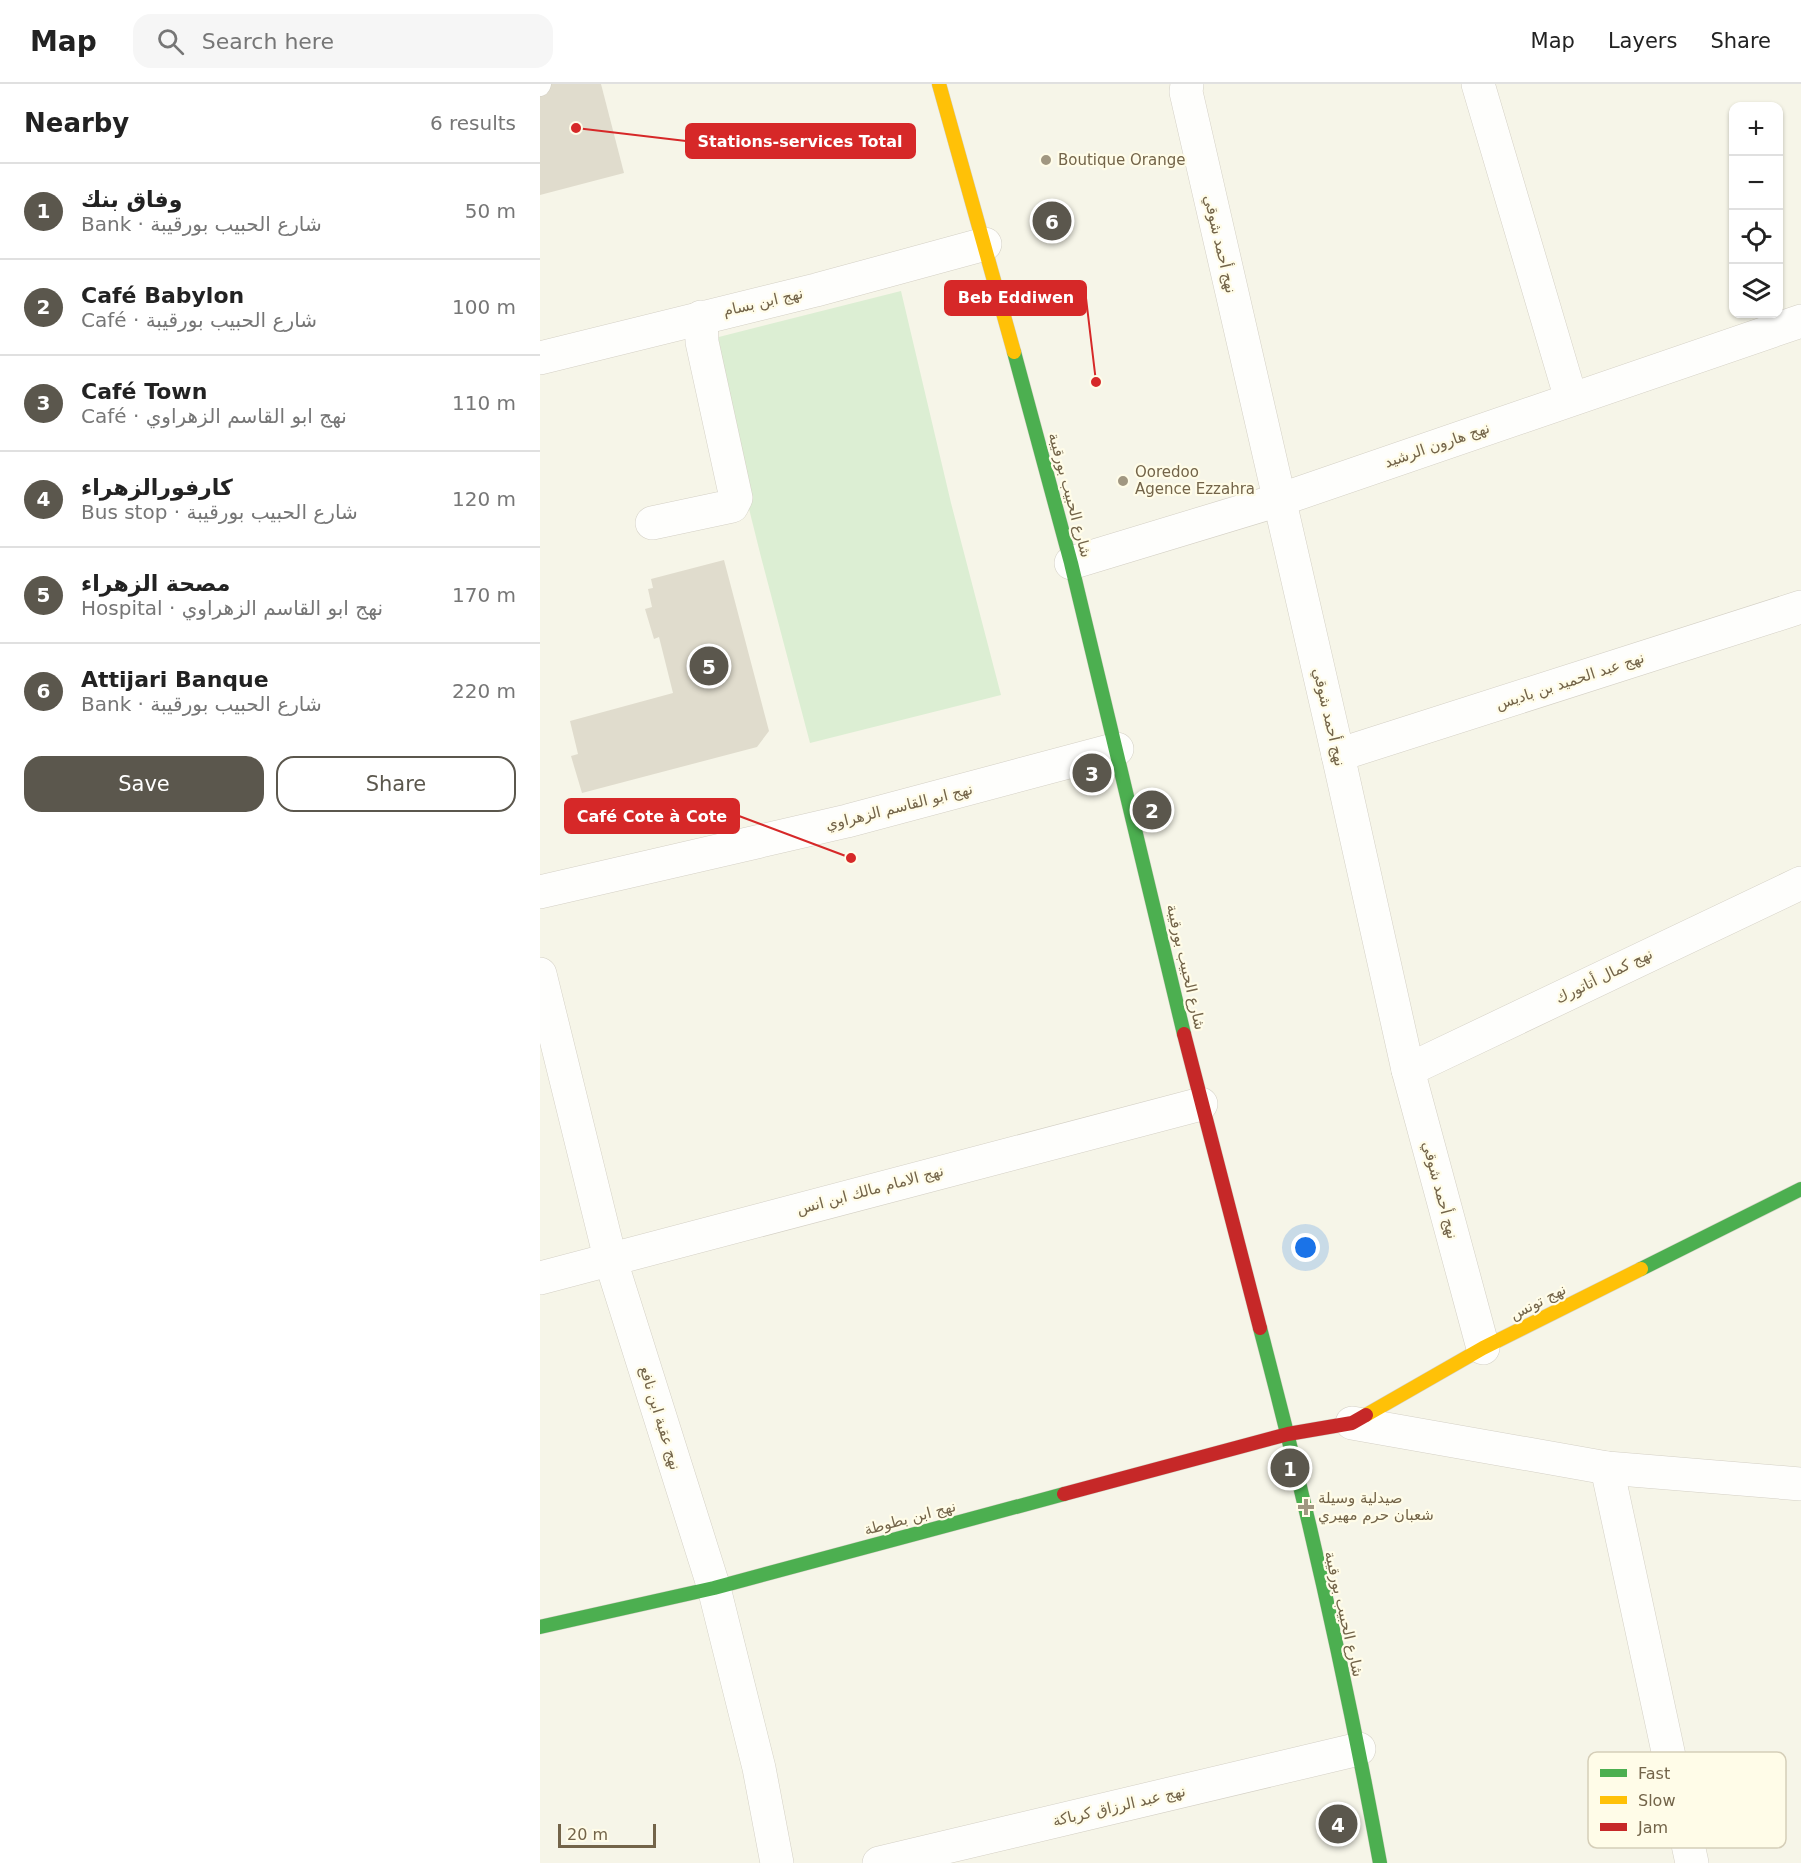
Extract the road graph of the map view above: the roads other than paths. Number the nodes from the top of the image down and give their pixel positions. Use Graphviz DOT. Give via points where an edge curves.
graph roads {
  1 [pos="939,84"];
  2 [pos="1187,84"];
  3 [pos="1478,84"];
  4 [pos="986,244"];
  5 [pos="701,317"];
  6 [pos="1801,321"];
  7 [pos="540,358"];
  8 [pos="1571,399"];
  9 [pos="1279,500"];
  10 [pos="652,523"];
  11 [pos="1071,563"];
  12 [pos="1801,607"];
  13 [pos="1117,749"];
  14 [pos="1338,755"];
  15 [pos="1801,883"];
  16 [pos="540,892"];
  17 [pos="540,974"];
  18 [pos="1408,1070"];
  19 [pos="1201,1104"];
  20 [pos="1801,1189"];
  21 [pos="610,1258"];
  22 [pos="540,1278"];
  23 [pos="1483,1348"];
  24 [pos="1352,1423"];
  25 [pos="1288,1434"];
  26 [pos="1607,1468"];
  27 [pos="1801,1484"];
  28 [pos="714,1588"];
  29 [pos="540,1627"];
  30 [pos="1359,1749"];
  31 [pos="1668,1752"];
  32 [pos="1689,1848"];
  33 [pos="777,1863"];
  34 [pos="879,1863"];
  35 [pos="1380,1863"];
  36 [pos="1692,1863"];
  1 -- 4 [label="main road, شارع الحبيب بورقيبة"];
  2 -- 9 [label="street, نهج أحمد شوقي"];
  3 -- 8 [label="street"];
  4 -- 5 [label="street, نهج ابن بسام"];
  4 -- 11 [label="main road, شارع الحبيب بورقيبة"];
  5 -- 7 [label="street, نهج ابن بسام"];
  5 -- 10 [label="street" via="702,342 736,498 732,506"];
  6 -- 8 [label="street, نهج هارون الرشيد"];
  8 -- 9 [label="street, نهج هارون الرشيد"];
  9 -- 11 [label="street, نهج هارون الرشيد"];
  9 -- 14 [label="street, نهج أحمد شوقي"];
  11 -- 13 [label="main road, شارع الحبيب بورقيبة"];
  12 -- 14 [label="street, نهج عبد الحميد بن باديس"];
  13 -- 16 [label="street, نهج ابو القاسم الزهراوي" via="847,821"];
  13 -- 19 [label="main road, شارع الحبيب بورقيبة"];
  14 -- 18 [label="street, نهج أحمد شوقي"];
  15 -- 18 [label="street, نهج كمال أتاتورك"];
  17 -- 21 [label="street, نهج عقبة ابن نافع"];
  18 -- 23 [label="street, نهج أحمد شوقي"];
  19 -- 21 [label="street, نهج الامام مالك ابن انس"];
  19 -- 25 [label="main road, شارع الحبيب بورقيبة"];
  20 -- 23 [label="main road, نهج تونس"];
  21 -- 22 [label="street, نهج الامام مالك ابن انس"];
  21 -- 28 [label="street, نهج عقبة ابن نافع"];
  23 -- 24 [label="main road, نهج تونس"];
  24 -- 25 [label="main road, نهج تونس"];
  24 -- 26 [label="street"];
  25 -- 28 [label="main road, نهج ابن بطوطة"];
  25 -- 30 [label="main road, شارع الحبيب بورقيبة"];
  26 -- 27 [label="street"];
  26 -- 31 [label="street"];
  28 -- 29 [label="main road, نهج ابن بطوطة"];
  28 -- 33 [label="street, نهج عقبة ابن نافع" via="759,1768"];
  30 -- 34 [label="street, نهج عبد الرزاق كرباكة"];
  30 -- 35 [label="main road, شارع الحبيب بورقيبة"];
  32 -- 36 [label="street"];
}
